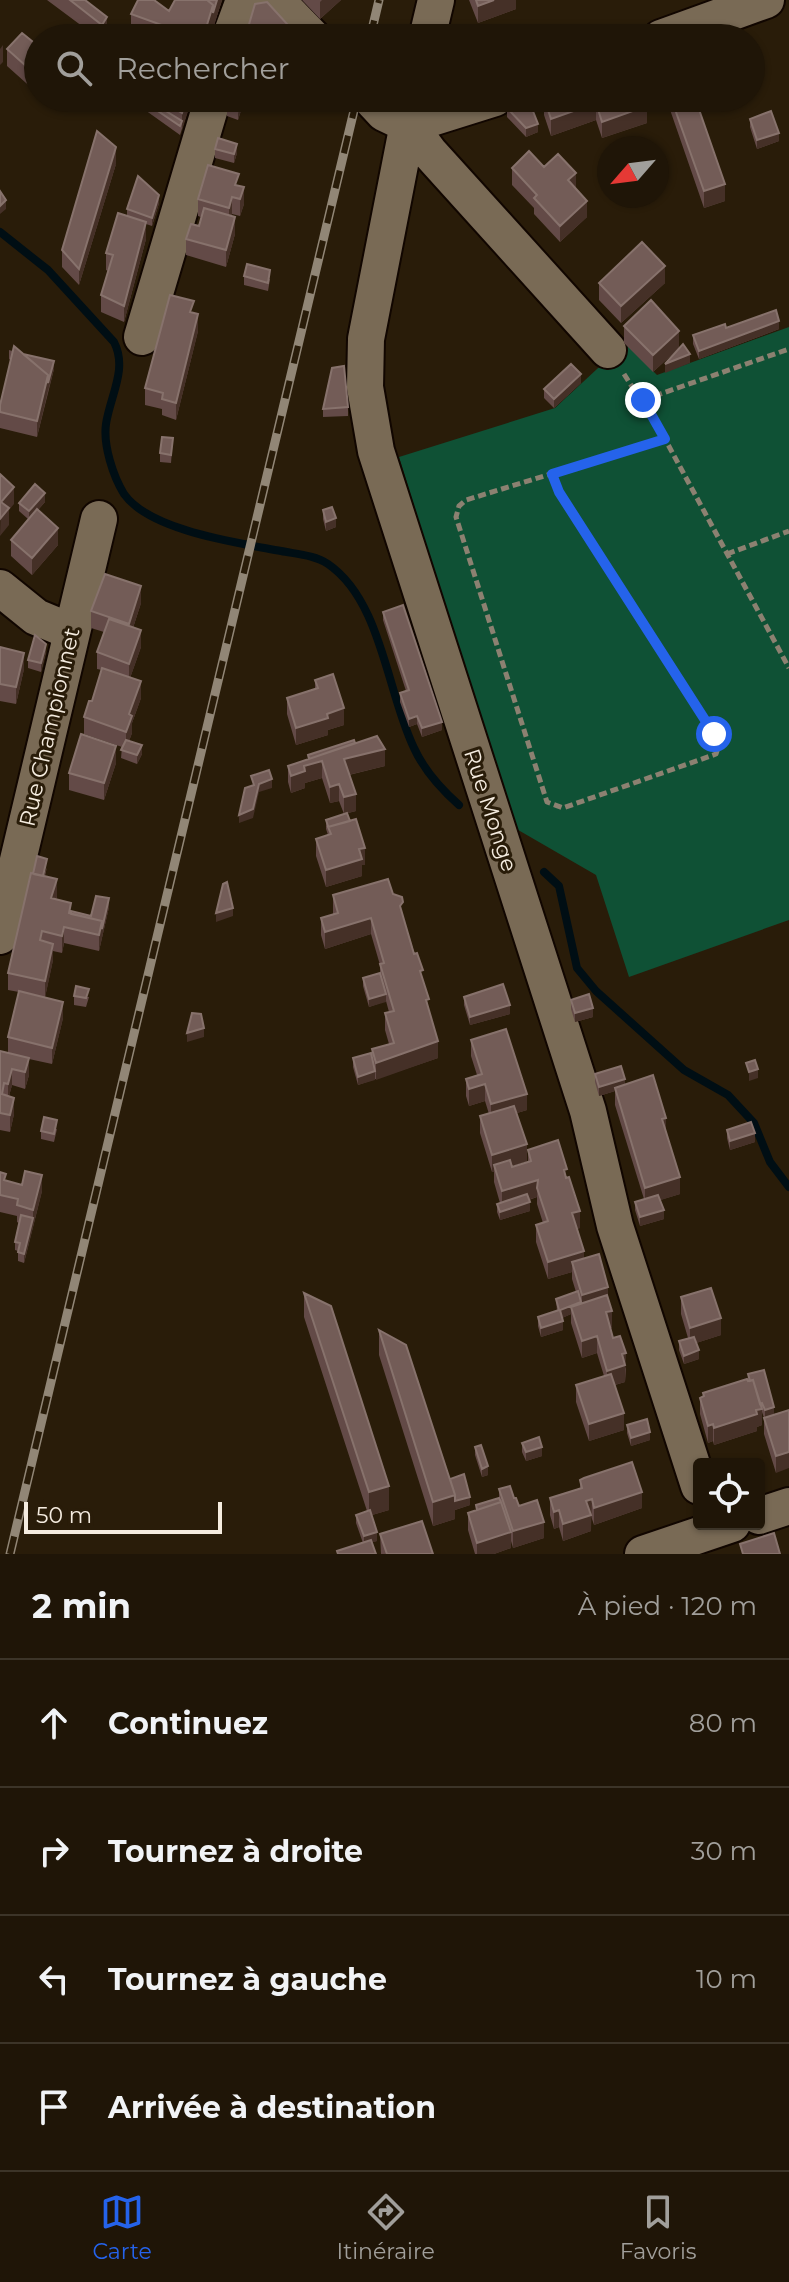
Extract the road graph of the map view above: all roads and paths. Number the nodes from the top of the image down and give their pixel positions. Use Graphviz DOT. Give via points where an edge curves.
graph roads {
  1 [pos="244,0"];
  2 [pos="276,0"];
  3 [pos="436,0"];
  4 [pos="766,0"];
  5 [pos="235,24"];
  6 [pos="299,24"];
  7 [pos="430,24"];
  8 [pos="700,24"];
  9 [pos="209,112"];
  10 [pos="383,112"];
  11 [pos="411,112"];
  12 [pos="142,337"];
  13 [pos="789,349"];
  14 [pos="608,350"];
  15 [pos="643,400"];
  16 [pos="665,439"];
  17 [pos="552,474"];
  18 [pos="99,519"];
  19 [pos="789,531"];
  20 [pos="727,554"];
  21 [pos="0,588"];
  22 [pos="72,632"];
  23 [pos="789,668"];
  24 [pos="0,936"];
  25 [pos="693,1467"];
  26 [pos="789,1506"];
  27 [pos="765,1514"];
  28 [pos="708,1530"];
  29 [pos="643,1554"];
  1 -- 5 [label="street"];
  2 -- 6 [label="street"];
  3 -- 7 [label="street"];
  4 -- 8 [label="street"];
  9 -- 12 [label="street"];
  10 -- 11 [label="street"];
  11 -- 14 [label="street" via="429,152"];
  11 -- 25 [label="street, Rue Monge" via="366,339 365,387 376,451 588,1111 615,1226"];
  13 -- 15 [label="path"];
  14 -- 15 [label="path"];
  15 -- 16 [label="path"];
  16 -- 17 [label="path"];
  16 -- 20 [label="path"];
  17 -- 17 [label="path" via="466,500 456,517 547,802 563,808 716,754 719,745"];
  18 -- 22 [label="street, Rue Championnet"];
  19 -- 20 [label="path"];
  20 -- 23 [label="path"];
  21 -- 22 [label="street" via="36,617"];
  22 -- 24 [label="street, Rue Championnet"];
  26 -- 27 [label="street"];
  28 -- 29 [label="street"];
}
